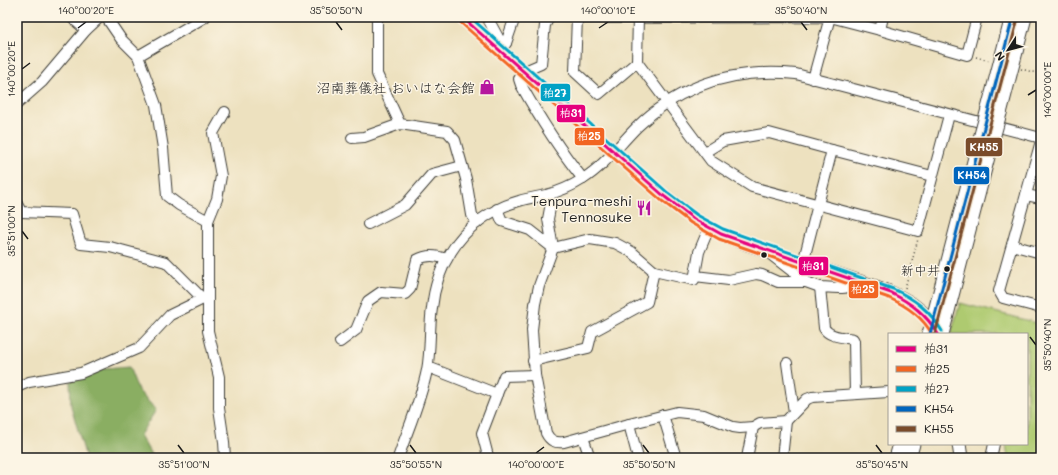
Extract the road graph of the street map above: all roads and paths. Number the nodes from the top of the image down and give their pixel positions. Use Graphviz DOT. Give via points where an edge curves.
graph roads {
  1 [pos="71,17"];
  2 [pos="100,17"];
  3 [pos="106,17"];
  4 [pos="205,17"];
  5 [pos="377,17"];
  6 [pos="462,17"];
  7 [pos="488,17"];
  8 [pos="515,17"];
  9 [pos="549,17"];
  10 [pos="830,17"];
  11 [pos="883,17"];
  12 [pos="977,17"];
  13 [pos="1013,17"];
  14 [pos="1024,17"];
  15 [pos="577,18"];
  16 [pos="638,18"];
  17 [pos="86,30"];
  18 [pos="880,30"];
  19 [pos="503,47"];
  20 [pos="967,55"];
  21 [pos="138,56"];
  22 [pos="637,62"];
  23 [pos="996,63"];
  24 [pos="1018,68"];
  25 [pos="524,72"];
  26 [pos="1041,74"];
  27 [pos="813,79"];
  28 [pos="668,102"];
  29 [pos="17,104"];
  30 [pos="994,111"];
  31 [pos="225,112"];
  32 [pos="950,114"];
  33 [pos="400,124"];
  34 [pos="352,138"];
  35 [pos="1041,140"];
  36 [pos="832,150"];
  37 [pos="614,152"];
  38 [pos="705,152"];
  39 [pos="462,166"];
  40 [pos="932,176"];
  41 [pos="583,179"];
  42 [pos="548,195"];
  43 [pos="1026,195"];
  44 [pos="1041,198"];
  45 [pos="17,204"];
  46 [pos="819,205"];
  47 [pos="498,209"];
  48 [pos="208,221"];
  49 [pos="477,223"];
  50 [pos="368,224"];
  51 [pos="709,228"];
  52 [pos="918,231"];
  53 [pos="1012,245"];
  54 [pos="553,248"];
  55 [pos="767,251"];
  56 [pos="1041,253"];
  57 [pos="446,259"];
  58 [pos="803,263"];
  59 [pos="654,271"];
  60 [pos="695,276"];
  61 [pos="806,282"];
  62 [pos="863,282"];
  63 [pos="820,287"];
  64 [pos="904,290"];
  65 [pos="206,299"];
  66 [pos="1041,308"];
  67 [pos="935,331"];
  68 [pos="340,342"];
  69 [pos="533,361"];
  70 [pos="787,363"];
  71 [pos="428,368"];
  72 [pos="534,376"];
  73 [pos="17,387"];
  74 [pos="888,392"];
  75 [pos="497,394"];
  76 [pos="855,394"];
  77 [pos="794,412"];
  78 [pos="663,415"];
  79 [pos="786,421"];
  80 [pos="629,424"];
  81 [pos="753,427"];
  82 [pos="583,437"];
  83 [pos="901,445"];
  84 [pos="912,445"];
  85 [pos="959,445"];
  86 [pos="994,445"];
  87 [pos="225,458"];
  88 [pos="398,458"];
  89 [pos="487,458"];
  90 [pos="590,458"];
  91 [pos="638,458"];
  92 [pos="676,458"];
  93 [pos="745,458"];
  94 [pos="782,458"];
  95 [pos="898,458"];
  96 [pos="908,458"];
  97 [pos="961,458"];
  98 [pos="991,458"];
  1 -- 17 [label="street"];
  2 -- 17 [label="street"];
  3 -- 21 [label="street"];
  4 -- 21 [label="street"];
  5 -- 33 [label="street" via="377,74"];
  6 -- 19 [label="main road"];
  7 -- 19 [label="street"];
  8 -- 19 [label="street"];
  9 -- 25 [label="street" via="545,25 541,64"];
  10 -- 16 [label="street"];
  10 -- 18 [label="street"];
  10 -- 27 [label="street"];
  11 -- 18 [label="street"];
  12 -- 20 [label="street"];
  13 -- 30 [label="highway"];
  14 -- 30 [label="highway"];
  15 -- 16 [label="street"];
  15 -- 22 [label="street" via="575,72 599,94"];
  16 -- 22 [label="street"];
  17 -- 29 [label="street" via="42,82"];
  18 -- 20 [label="street"];
  19 -- 25 [label="main road"];
  20 -- 23 [label="path"];
  21 -- 48 [label="street" via="156,105 167,196"];
  22 -- 28 [label="street"];
  24 -- 26 [label="path"];
  25 -- 37 [label="main road"];
  25 -- 41 [label="street" via="519,79 521,85 562,153"];
  27 -- 28 [label="street" via="778,72 734,75 695,87"];
  27 -- 32 [label="street"];
  28 -- 37 [label="street" via="645,120"];
  28 -- 38 [label="street"];
  30 -- 67 [label="highway, bridge"];
  31 -- 48 [label="street" via="213,133 221,176"];
  32 -- 35 [label="street"];
  32 -- 40 [label="street"];
  33 -- 34 [label="street" via="364,137"];
  33 -- 39 [label="street" via="447,131 455,140"];
  35 -- 43 [label="street"];
  36 -- 38 [label="street" via="769,133 723,141"];
  36 -- 40 [label="street"];
  36 -- 46 [label="street"];
  37 -- 41 [label="street"];
  37 -- 51 [label="main road" via="679,208"];
  38 -- 46 [label="street" via="711,161 752,187"];
  39 -- 49 [label="street" via="472,215"];
  39 -- 50 [label="street" via="432,174 405,205"];
  40 -- 52 [label="street"];
  41 -- 42 [label="street"];
  42 -- 47 [label="street"];
  42 -- 54 [label="street" via="551,202 548,219"];
  43 -- 44 [label="street"];
  43 -- 53 [label="street"];
  45 -- 65 [label="street" via="21,212 72,214 81,244 110,247 166,262"];
  46 -- 52 [label="street"];
  46 -- 58 [label="street"];
  47 -- 49 [label="street"];
  47 -- 54 [label="street" via="502,221 530,230"];
  48 -- 65 [label="street"];
  49 -- 57 [label="street" via="458,241"];
  51 -- 55 [label="main road"];
  51 -- 60 [label="street" via="699,252"];
  52 -- 64 [label="path"];
  53 -- 56 [label="street"];
  53 -- 66 [label="street" via="999,291 1002,298"];
  54 -- 59 [label="street" via="590,239 615,243 632,252"];
  54 -- 69 [label="street" via="535,304 532,330"];
  55 -- 58 [label="main road"];
  55 -- 61 [label="street"];
  57 -- 68 [label="street" via="439,256 424,256 417,260 410,289 405,294 382,292 368,301 356,330"];
  57 -- 71 [label="street" via="438,277 432,303"];
  58 -- 62 [label="main road"];
  59 -- 60 [label="street" via="694,280"];
  59 -- 69 [label="street" via="647,302 592,332 588,348"];
  60 -- 61 [label="street" via="729,280 756,274 778,282"];
  61 -- 63 [label="street"];
  62 -- 63 [label="street" via="846,289"];
  62 -- 67 [label="main road" via="906,300 925,314"];
  63 -- 76 [label="street" via="824,328 827,333 854,341"];
  65 -- 73 [label="street" via="170,315 139,348 80,373 29,382"];
  65 -- 87 [label="street" via="208,331 219,377 219,408"];
  69 -- 72 [label="street"];
  70 -- 77 [label="street"];
  71 -- 75 [label="street"];
  71 -- 88 [label="street"];
  72 -- 75 [label="street" via="504,376"];
  72 -- 82 [label="street" via="549,438 558,443"];
  74 -- 76 [label="street"];
  75 -- 89 [label="street" via="482,433"];
  76 -- 77 [label="street" via="812,397"];
  77 -- 79 [label="street"];
  78 -- 80 [label="street"];
  78 -- 81 [label="street" via="677,412 704,415 733,427"];
  78 -- 92 [label="street"];
  79 -- 81 [label="street" via="760,423"];
  79 -- 94 [label="street"];
  80 -- 82 [label="street"];
  80 -- 91 [label="street"];
  81 -- 93 [label="street"];
  82 -- 90 [label="street"];
  83 -- 95 [label="highway"];
  84 -- 96 [label="highway"];
  85 -- 97 [label="main road"];
  86 -- 98 [label="street"];
}
